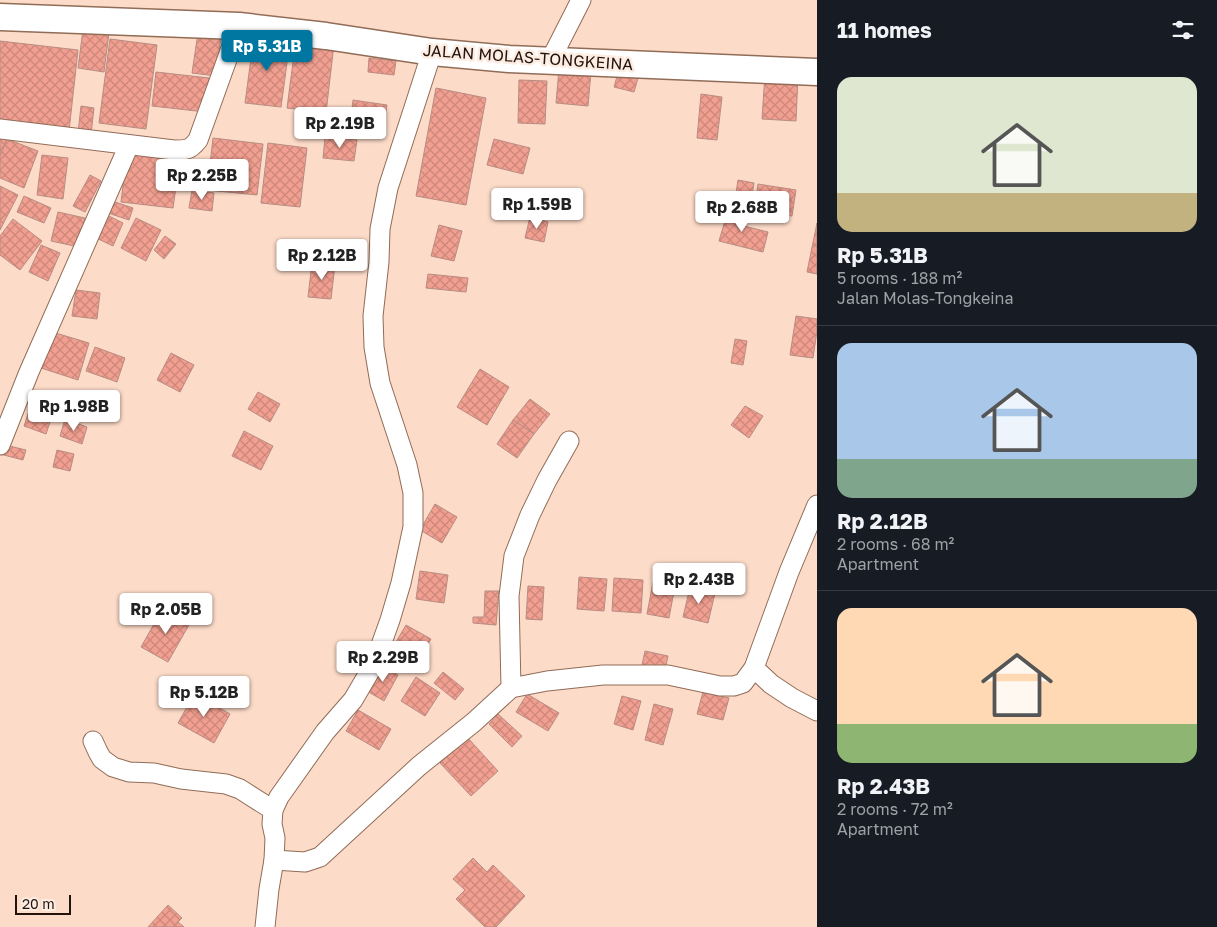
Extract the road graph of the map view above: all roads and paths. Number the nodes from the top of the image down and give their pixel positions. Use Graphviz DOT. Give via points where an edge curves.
graph roads {
  1 [pos="581,0"];
  2 [pos="0,17"];
  3 [pos="239,26"];
  4 [pos="432,52"];
  5 [pos="550,61"];
  6 [pos="817,72"];
  7 [pos="0,128"];
  8 [pos="129,145"];
  9 [pos="569,441"];
  10 [pos="0,445"];
  11 [pos="817,506"];
  12 [pos="754,668"];
  13 [pos="511,688"];
  14 [pos="817,711"];
  15 [pos="93,741"];
  16 [pos="273,810"];
  17 [pos="274,860"];
  18 [pos="263,926"];
  1 -- 5 [label="street"];
  2 -- 3 [label="main road, JALAN MOLAS-TONGKEINA"];
  3 -- 4 [label="main road, JALAN MOLAS-TONGKEINA"];
  3 -- 8 [label="street" via="193,147 174,150"];
  4 -- 5 [label="main road, JALAN MOLAS-TONGKEINA"];
  4 -- 16 [label="street" via="383,208 373,316 380,383 413,493 413,526 401,583 370,671 354,700 325,732"];
  5 -- 6 [label="main road, JALAN MOLAS-TONGKEINA"];
  7 -- 8 [label="street"];
  8 -- 10 [label="street"];
  9 -- 13 [label="street" via="530,515 514,556 509,596"];
  11 -- 12 [label="street"];
  12 -- 13 [label="street" via="743,683 734,686 632,674 547,681"];
  12 -- 14 [label="street" via="771,684"];
  13 -- 17 [label="street" via="419,766 320,857 305,862"];
  15 -- 16 [label="street" via="102,759 113,767 226,784"];
  16 -- 17 [label="street"];
  17 -- 18 [label="street"];
}
